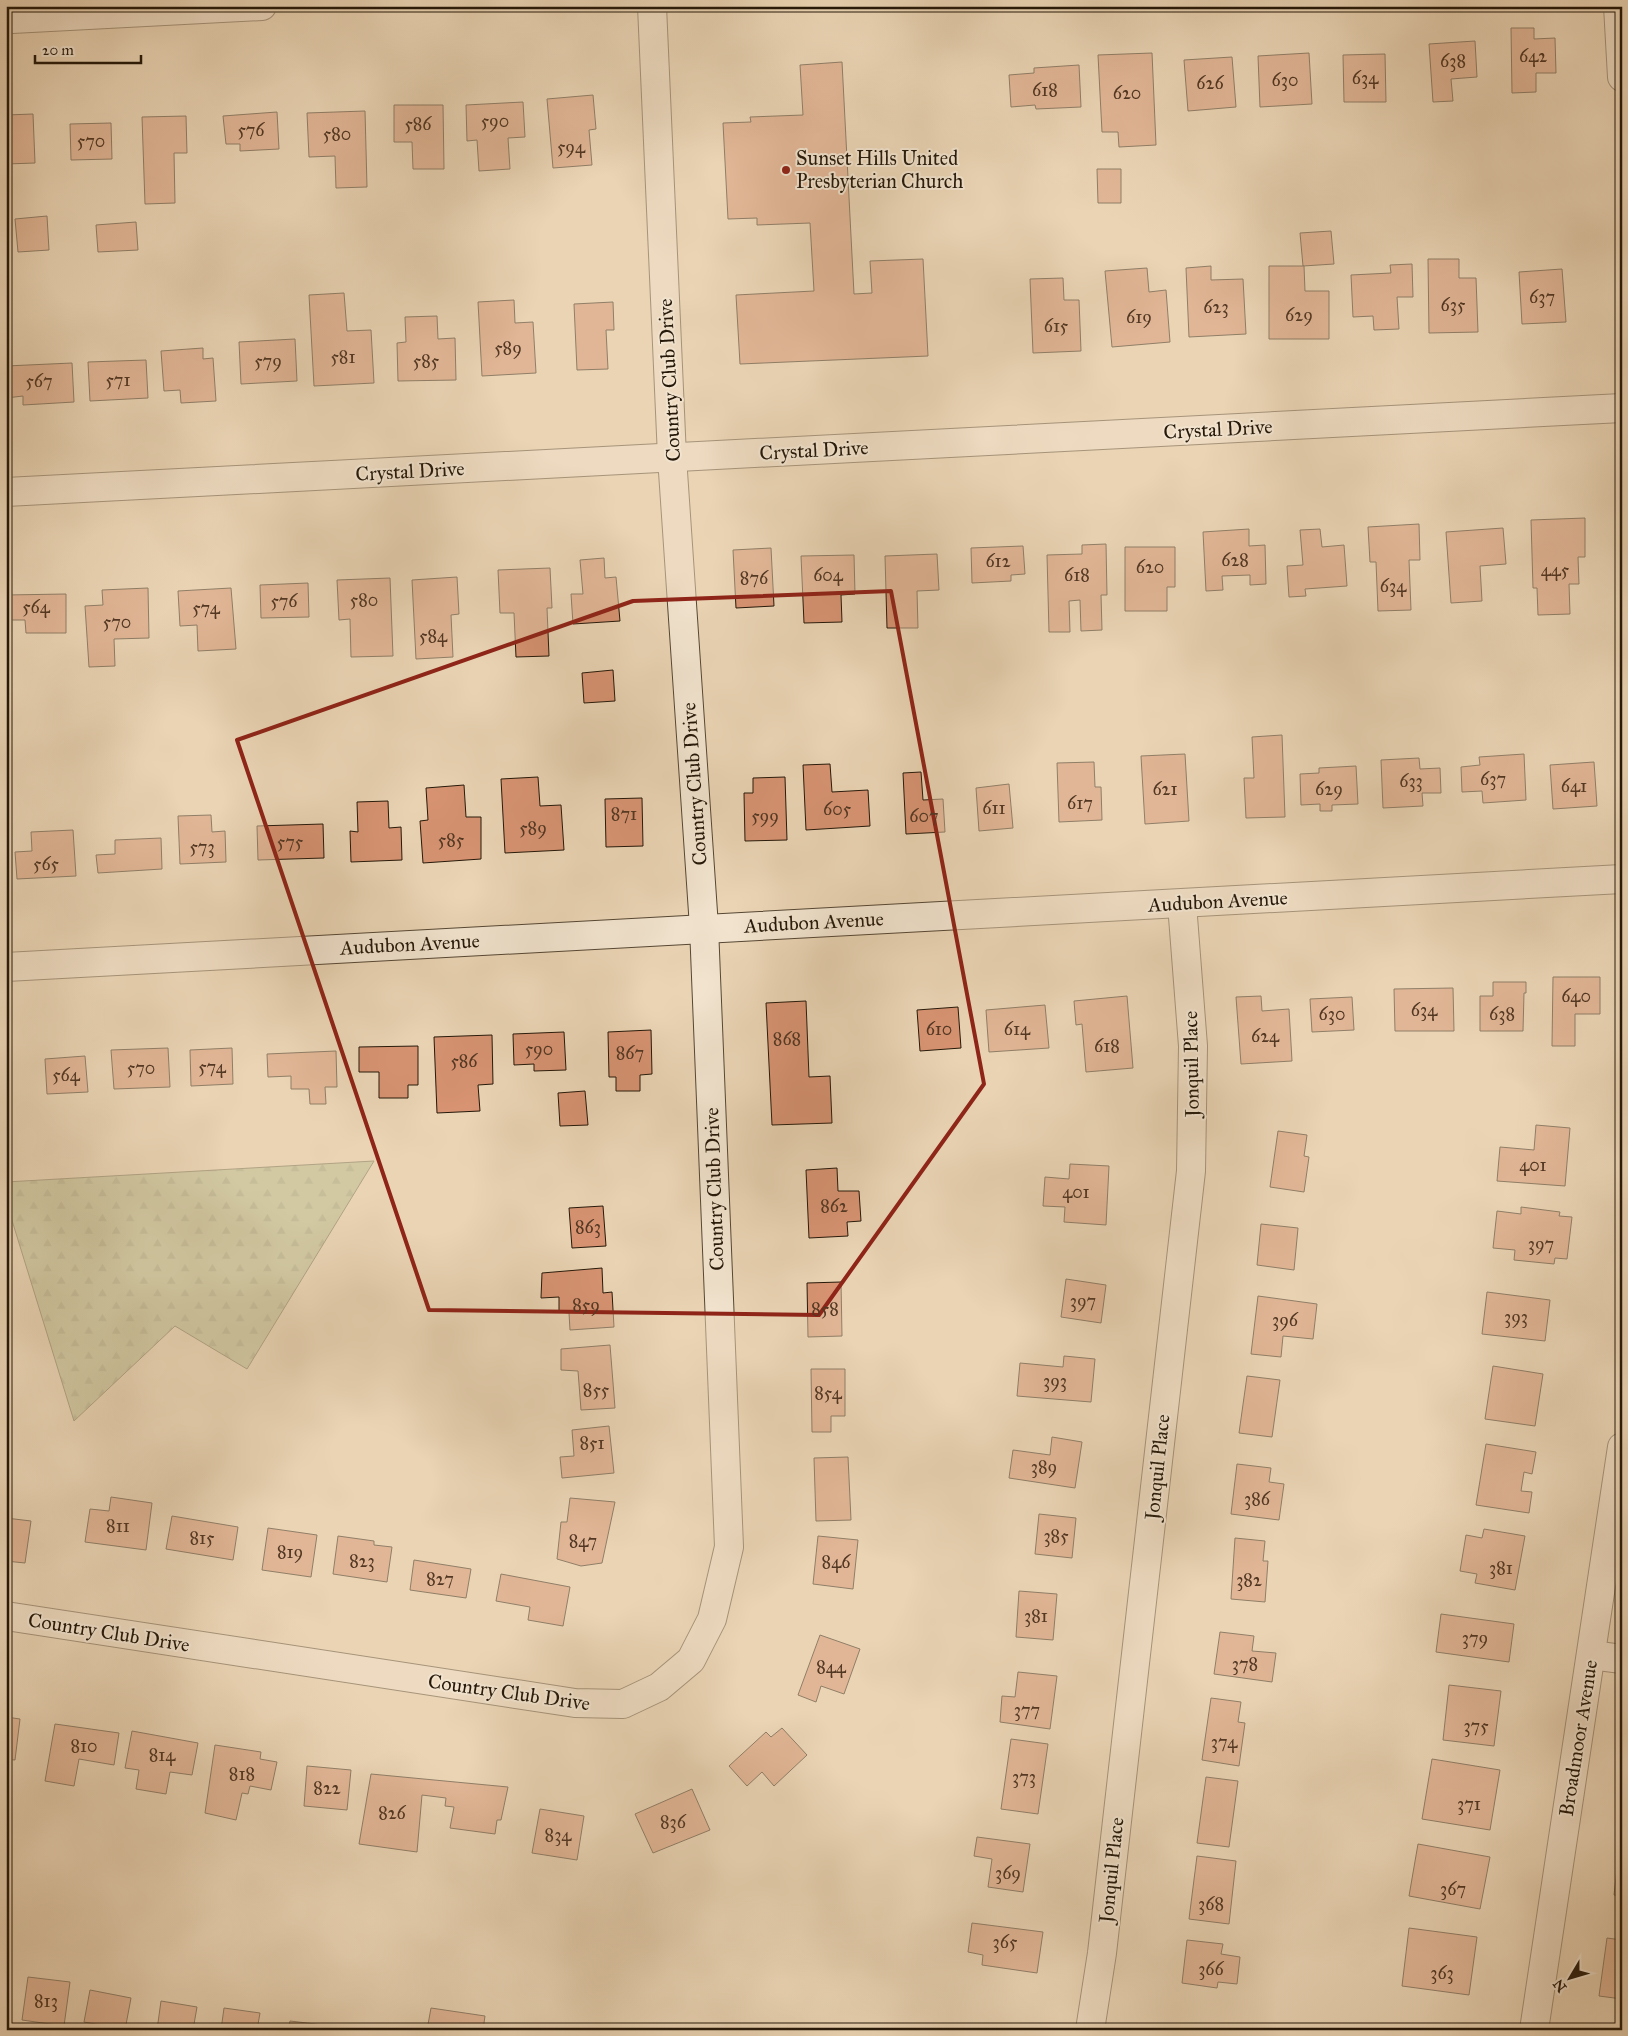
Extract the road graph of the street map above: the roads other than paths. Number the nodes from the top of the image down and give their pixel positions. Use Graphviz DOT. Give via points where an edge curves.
graph roads {
  1 [pos="262,6"];
  2 [pos="652,6"];
  3 [pos="1618,6"];
  4 [pos="12,18"];
  5 [pos="1622,77"];
  6 [pos="1622,408"];
  7 [pos="672,457"];
  8 [pos="6,492"];
  9 [pos="1622,879"];
  10 [pos="1182,904"];
  11 [pos="704,927"];
  12 [pos="6,967"];
  13 [pos="1622,1447"];
  14 [pos="6,1616"];
  15 [pos="1591,1655"];
  16 [pos="1622,1659"];
  17 [pos="1090,2030"];
  18 [pos="1534,2030"];
  1 -- 4 [label="street"];
  2 -- 7 [label="street, Country Club Drive"];
  3 -- 5 [label="street"];
  6 -- 7 [label="street, Crystal Drive"];
  7 -- 8 [label="street, Crystal Drive"];
  7 -- 11 [label="street, Country Club Drive"];
  9 -- 10 [label="street, Audubon Avenue"];
  10 -- 11 [label="street, Audubon Avenue"];
  10 -- 17 [label="street, Jonquil Place" via="1193,1046 1191,1171 1102,1953"];
  11 -- 12 [label="street, Audubon Avenue"];
  11 -- 14 [label="street, Country Club Drive" via="729,1547 712,1620 691,1660 659,1687 623,1704 575,1704"];
  13 -- 15 [label="street, Broadmoor Avenue"];
  15 -- 16 [label="street"];
  15 -- 18 [label="street, Broadmoor Avenue"];
}
